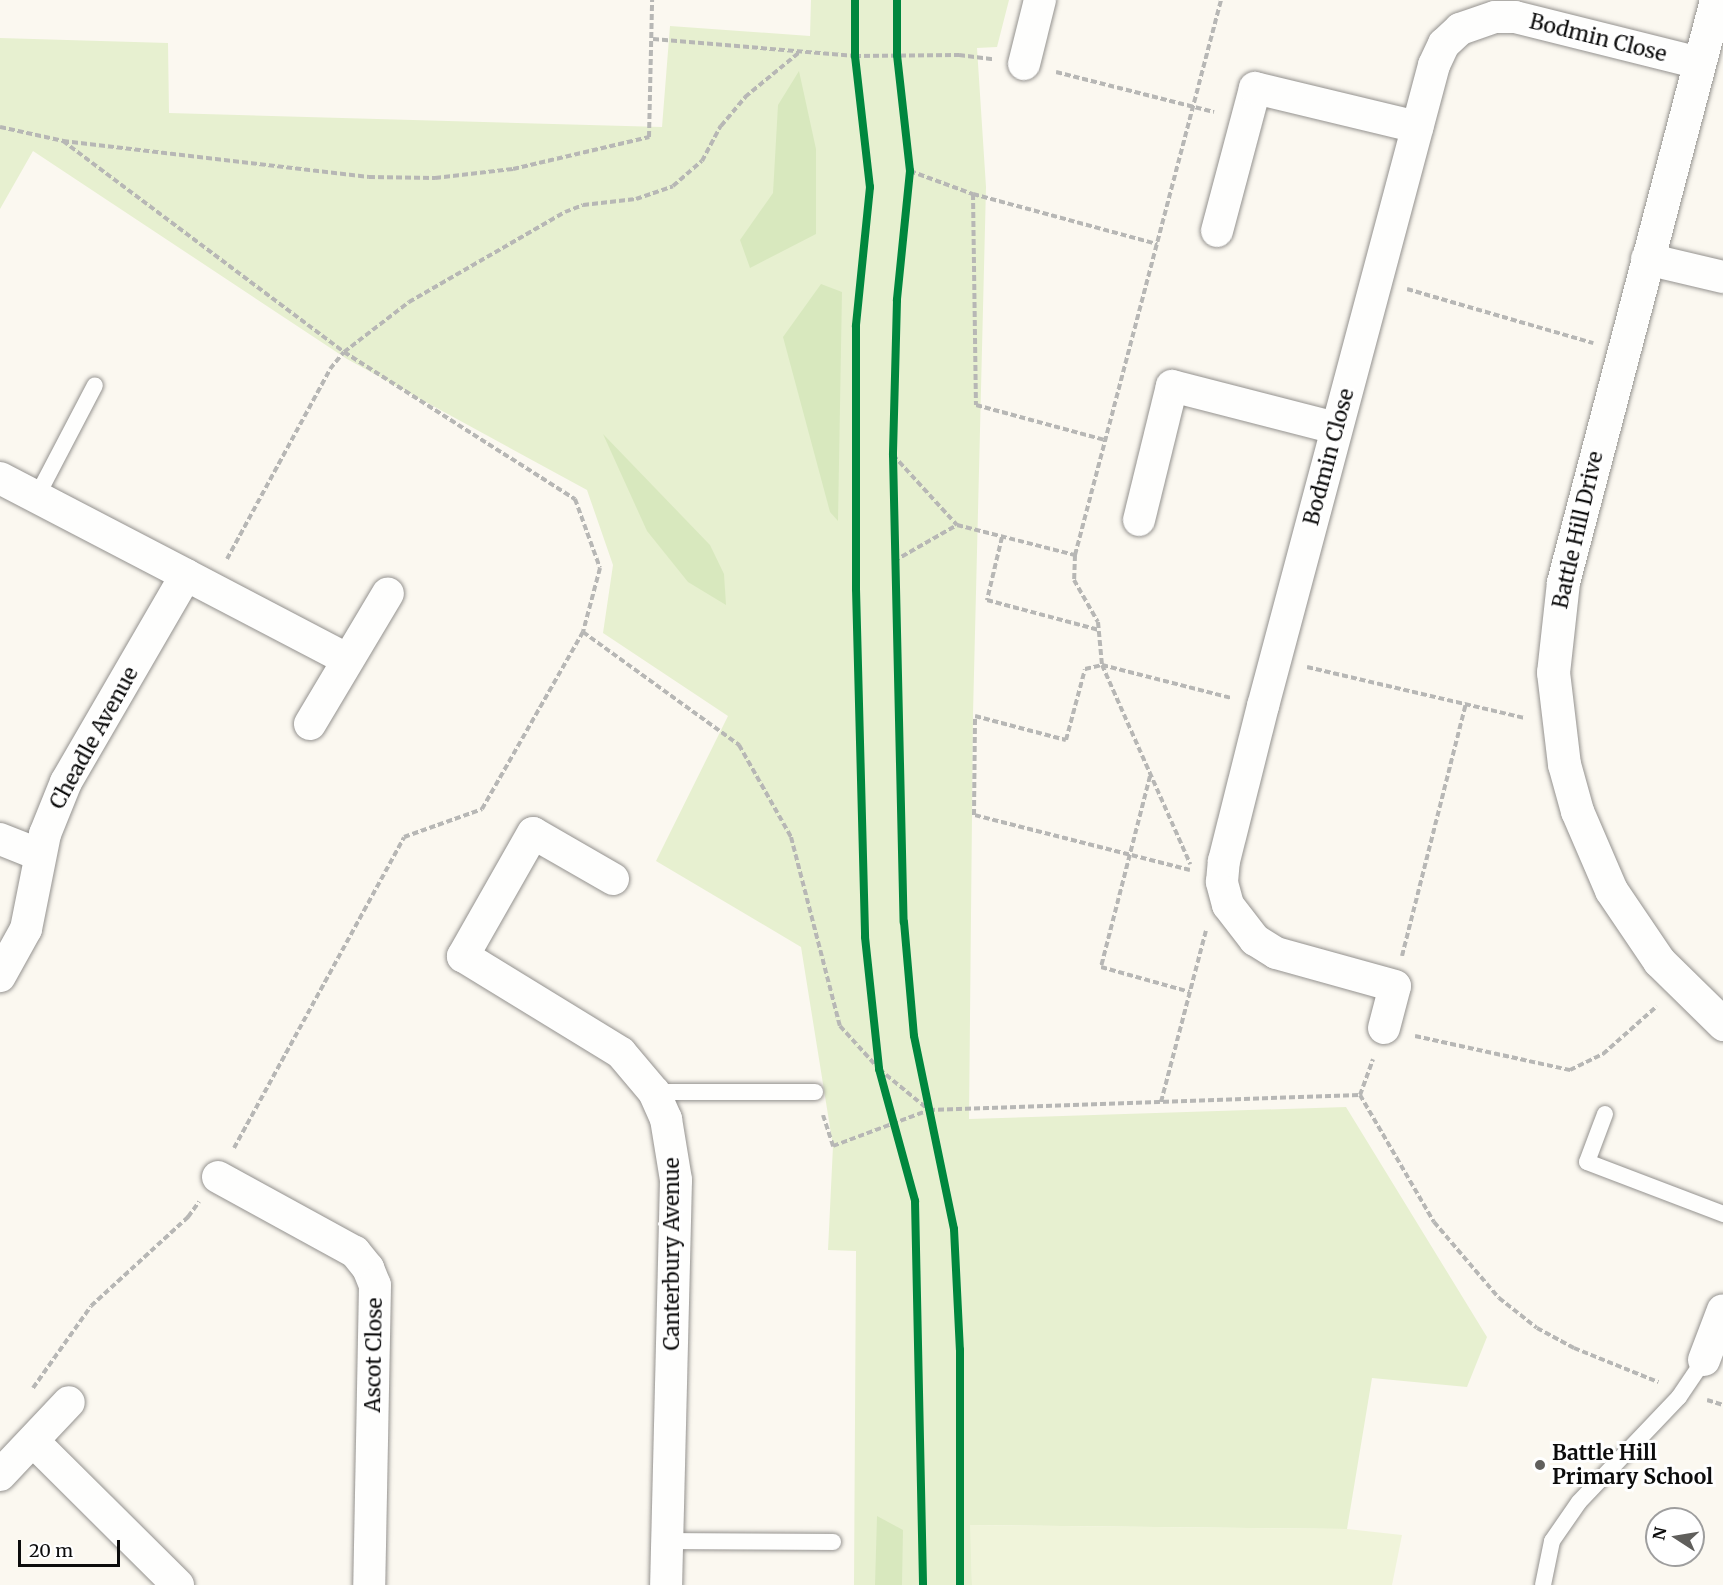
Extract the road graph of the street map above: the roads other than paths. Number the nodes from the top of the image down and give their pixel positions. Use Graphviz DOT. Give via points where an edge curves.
graph roads {
  1 [pos="1040,0"];
  2 [pos="1716,0"];
  3 [pos="1699,63"];
  4 [pos="1024,64"];
  5 [pos="1417,128"];
  6 [pos="1217,231"];
  7 [pos="1647,259"];
  8 [pos="1723,277"];
  9 [pos="95,385"];
  10 [pos="1336,428"];
  11 [pos="0,478"];
  12 [pos="36,498"];
  13 [pos="1139,520"];
  14 [pos="198,582"];
  15 [pos="388,593"];
  16 [pos="347,659"];
  17 [pos="310,724"];
  18 [pos="0,839"];
  19 [pos="40,855"];
  20 [pos="613,879"];
  21 [pos="0,976"];
  22 [pos="1723,1024"];
  23 [pos="1384,1028"];
  24 [pos="654,1092"];
  25 [pos="815,1092"];
  26 [pos="1605,1114"];
  27 [pos="218,1177"];
  28 [pos="1723,1214"];
  29 [pos="1723,1310"];
  30 [pos="1704,1360"];
  31 [pos="69,1402"];
  32 [pos="34,1442"];
  33 [pos="0,1475"];
  34 [pos="666,1540"];
  35 [pos="833,1542"];
  36 [pos="178,1585"];
  37 [pos="369,1585"];
  38 [pos="666,1585"];
  39 [pos="1543,1585"];
  1 -- 4 [label="street"];
  2 -- 3 [label="street, Battle Hill Drive"];
  3 -- 5 [label="street, Bodmin Close" via="1515,17 1475,21 1444,44"];
  3 -- 7 [label="street, Battle Hill Drive"];
  5 -- 6 [label="street" via="1255,88"];
  5 -- 10 [label="street, Bodmin Close"];
  7 -- 8 [label="street"];
  7 -- 22 [label="street, Battle Hill Drive" via="1563,582 1553,672 1557,726 1577,811 1597,860 1634,927 1680,986"];
  9 -- 12 [label="lane"];
  10 -- 13 [label="street" via="1172,386"];
  10 -- 23 [label="street, Bodmin Close" via="1224,861 1222,882 1227,905 1256,940 1276,953 1395,986"];
  11 -- 12 [label="street"];
  12 -- 14 [label="street"];
  14 -- 16 [label="street"];
  14 -- 19 [label="street, Cheadle Avenue" via="66,782"];
  15 -- 16 [label="street"];
  16 -- 17 [label="street"];
  18 -- 19 [label="street"];
  19 -- 21 [label="street, Cheadle Avenue" via="26,929"];
  20 -- 24 [label="street, Canterbury Avenue" via="533,833 463,956 606,1042 640,1072"];
  24 -- 25 [label="lane"];
  24 -- 34 [label="street, Canterbury Avenue" via="666,1119 676,1180"];
  26 -- 28 [label="lane" via="1587,1162"];
  27 -- 37 [label="street, Ascot Close" via="347,1247 368,1268 375,1286"];
  29 -- 30 [label="street"];
  30 -- 39 [label="lane" via="1683,1392 1579,1502 1552,1541"];
  31 -- 32 [label="street"];
  32 -- 33 [label="street"];
  32 -- 36 [label="street"];
  34 -- 35 [label="lane"];
  34 -- 38 [label="street, Canterbury Avenue"];
}
